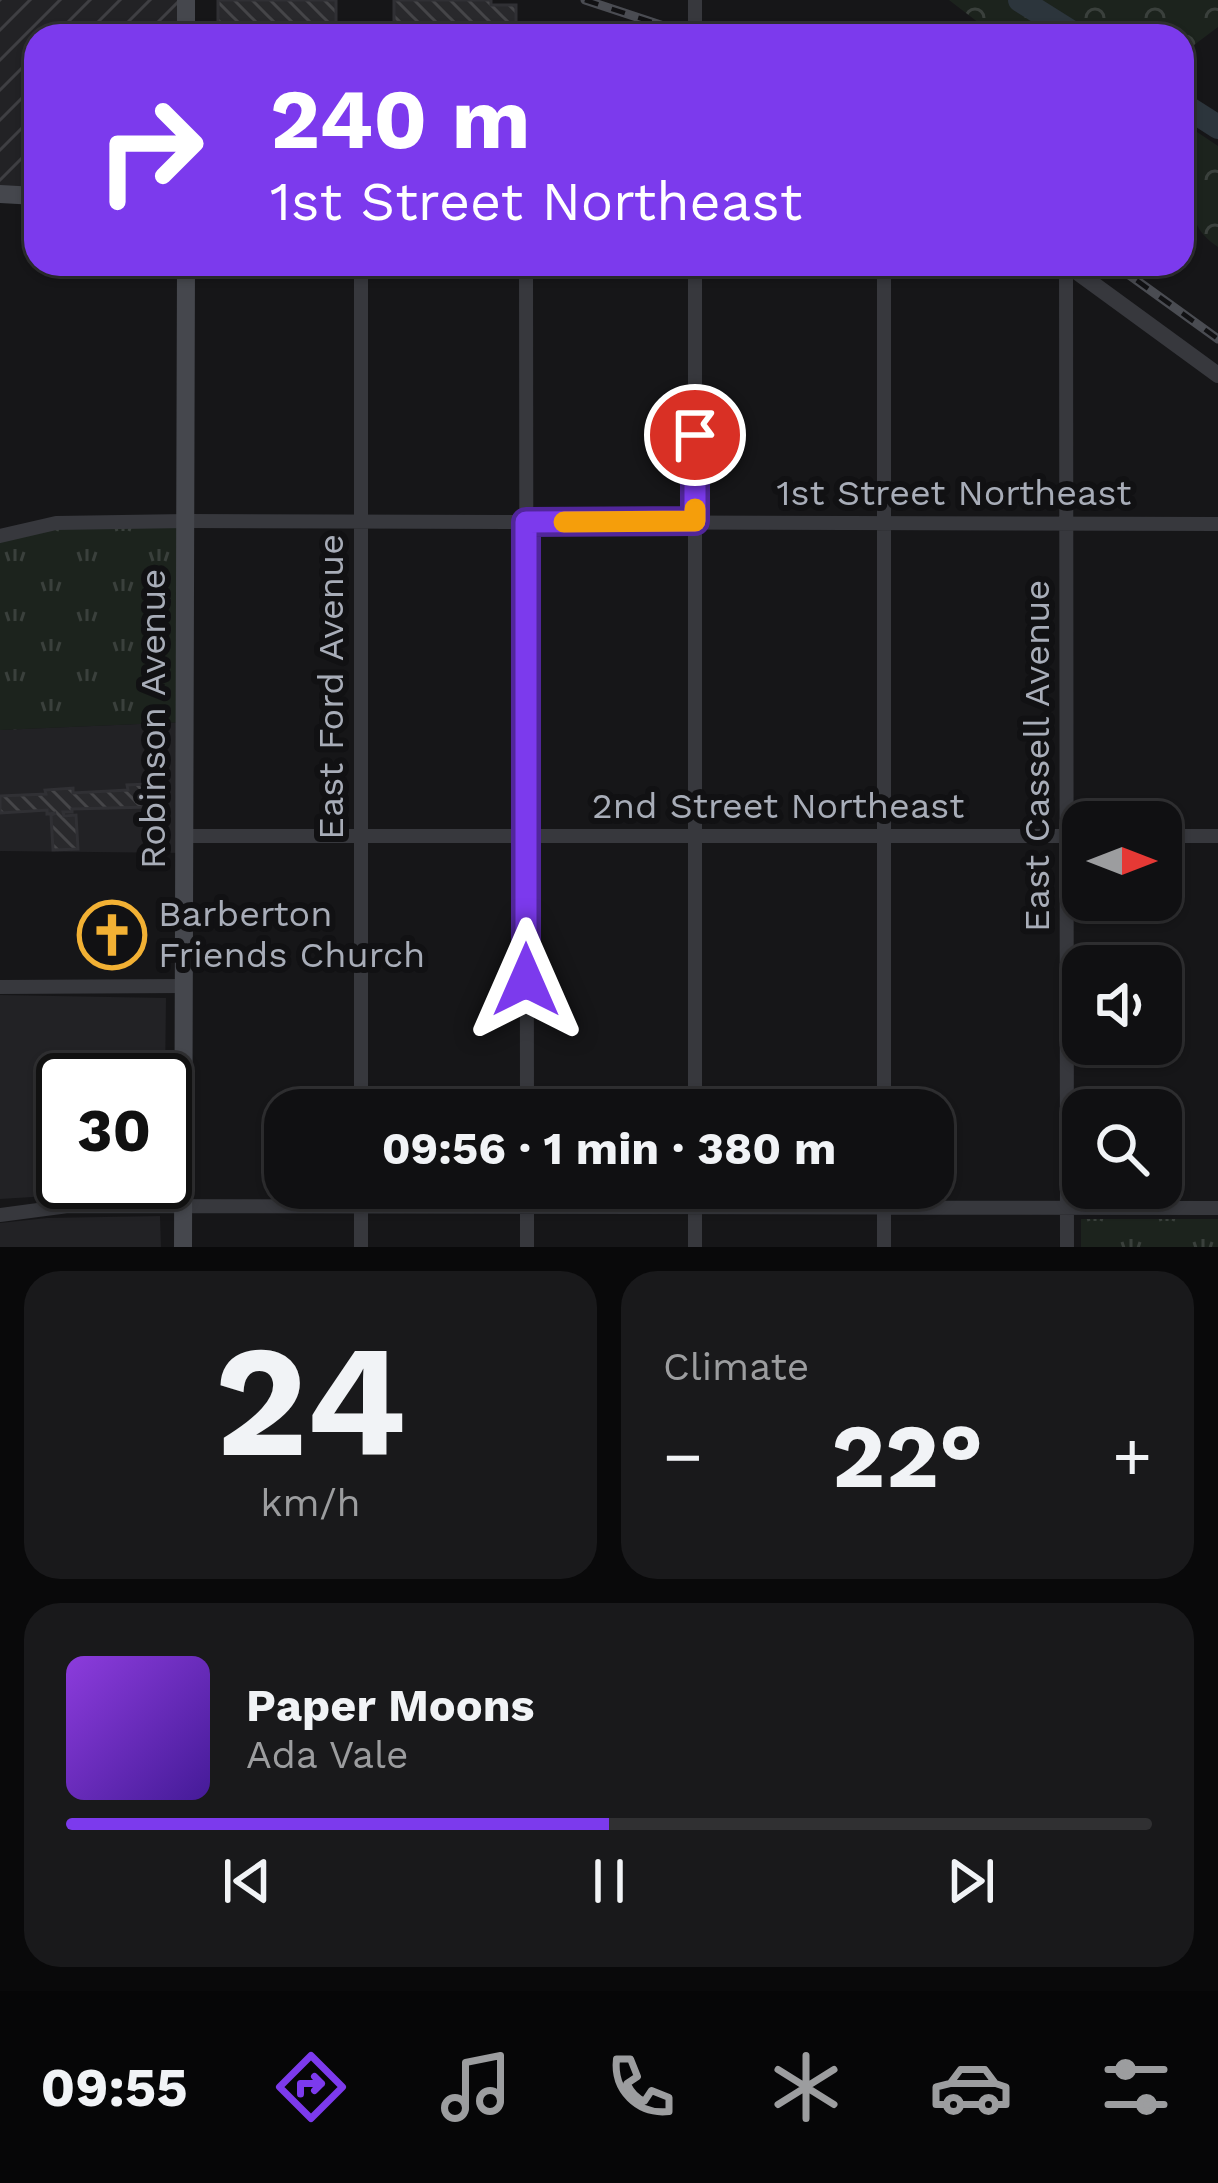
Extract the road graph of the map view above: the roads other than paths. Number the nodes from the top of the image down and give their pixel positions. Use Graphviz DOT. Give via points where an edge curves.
graph roads {
  1 [pos="186,276"];
  2 [pos="361,276"];
  3 [pos="526,276"];
  4 [pos="695,276"];
  5 [pos="884,276"];
  6 [pos="1066,276"];
  7 [pos="1082,276"];
  8 [pos="1218,375"];
  9 [pos="187,521"];
  10 [pos="361,521"];
  11 [pos="695,521"];
  12 [pos="526,522"];
  13 [pos="1066,522"];
  14 [pos="884,523"];
  15 [pos="1218,524"];
  16 [pos="0,536"];
  17 [pos="1074,801"];
  18 [pos="185,836"];
  19 [pos="361,836"];
  20 [pos="526,836"];
  21 [pos="695,836"];
  22 [pos="1182,836"];
  23 [pos="1218,836"];
  24 [pos="884,837"];
  25 [pos="1062,837"];
  26 [pos="1073,921"];
  27 [pos="185,986"];
  28 [pos="0,987"];
  29 [pos="184,1053"];
  30 [pos="361,1089"];
  31 [pos="526,1089"];
  32 [pos="695,1089"];
  33 [pos="884,1089"];
  34 [pos="1070,1089"];
  35 [pos="192,1207"];
  36 [pos="264,1207"];
  37 [pos="1062,1208"];
  38 [pos="1182,1208"];
  39 [pos="1218,1208"];
  40 [pos="45,1209"];
  41 [pos="183,1209"];
  42 [pos="361,1209"];
  43 [pos="527,1209"];
  44 [pos="695,1209"];
  45 [pos="884,1209"];
  46 [pos="954,1209"];
  47 [pos="1067,1209"];
  48 [pos="0,1215"];
  49 [pos="183,1247"];
  50 [pos="361,1247"];
  51 [pos="527,1247"];
  52 [pos="695,1247"];
  53 [pos="884,1247"];
  54 [pos="1067,1247"];
  1 -- 9 [label="main road, Robinson Avenue"];
  2 -- 10 [label="street, East Ford Avenue"];
  3 -- 12 [label="street"];
  4 -- 11 [label="street"];
  5 -- 14 [label="street"];
  6 -- 13 [label="street, East Cassell Avenue"];
  7 -- 8 [label="street"];
  9 -- 10 [label="street, 1st Street Northeast"];
  9 -- 16 [label="street, 1st Street Northeast" via="56,524"];
  9 -- 18 [label="main road, Robinson Avenue"];
  10 -- 12 [label="street, 1st Street Northeast"];
  10 -- 19 [label="street, East Ford Avenue"];
  11 -- 12 [label="street, 1st Street Northeast"];
  11 -- 14 [label="street, 1st Street Northeast"];
  11 -- 21 [label="street"];
  12 -- 20 [label="street"];
  13 -- 14 [label="street, 1st Street Northeast"];
  13 -- 15 [label="street, 1st Street Northeast"];
  13 -- 17 [label="street, East Cassell Avenue"];
  14 -- 24 [label="street"];
  18 -- 19 [label="street, 2nd Street Northeast"];
  18 -- 27 [label="main road, Robinson Avenue"];
  19 -- 20 [label="street, 2nd Street Northeast"];
  19 -- 30 [label="street, East Ford Avenue"];
  20 -- 21 [label="street, 2nd Street Northeast"];
  20 -- 31 [label="street"];
  21 -- 24 [label="street, 2nd Street Northeast"];
  21 -- 32 [label="street"];
  22 -- 23 [label="street"];
  24 -- 25 [label="street, 2nd Street Northeast"];
  24 -- 33 [label="street"];
  26 -- 34 [label="street, East Cassell Avenue"];
  27 -- 28 [label="street"];
  27 -- 29 [label="main road, Robinson Avenue"];
  35 -- 36 [label="street"];
  37 -- 46 [label="street"];
  38 -- 39 [label="street"];
  40 -- 48 [label="street"];
  41 -- 49 [label="main road, Robinson Avenue"];
  42 -- 50 [label="street"];
  43 -- 51 [label="street"];
  44 -- 52 [label="street"];
  45 -- 53 [label="street"];
  47 -- 54 [label="street, East Cassell Avenue"];
}
